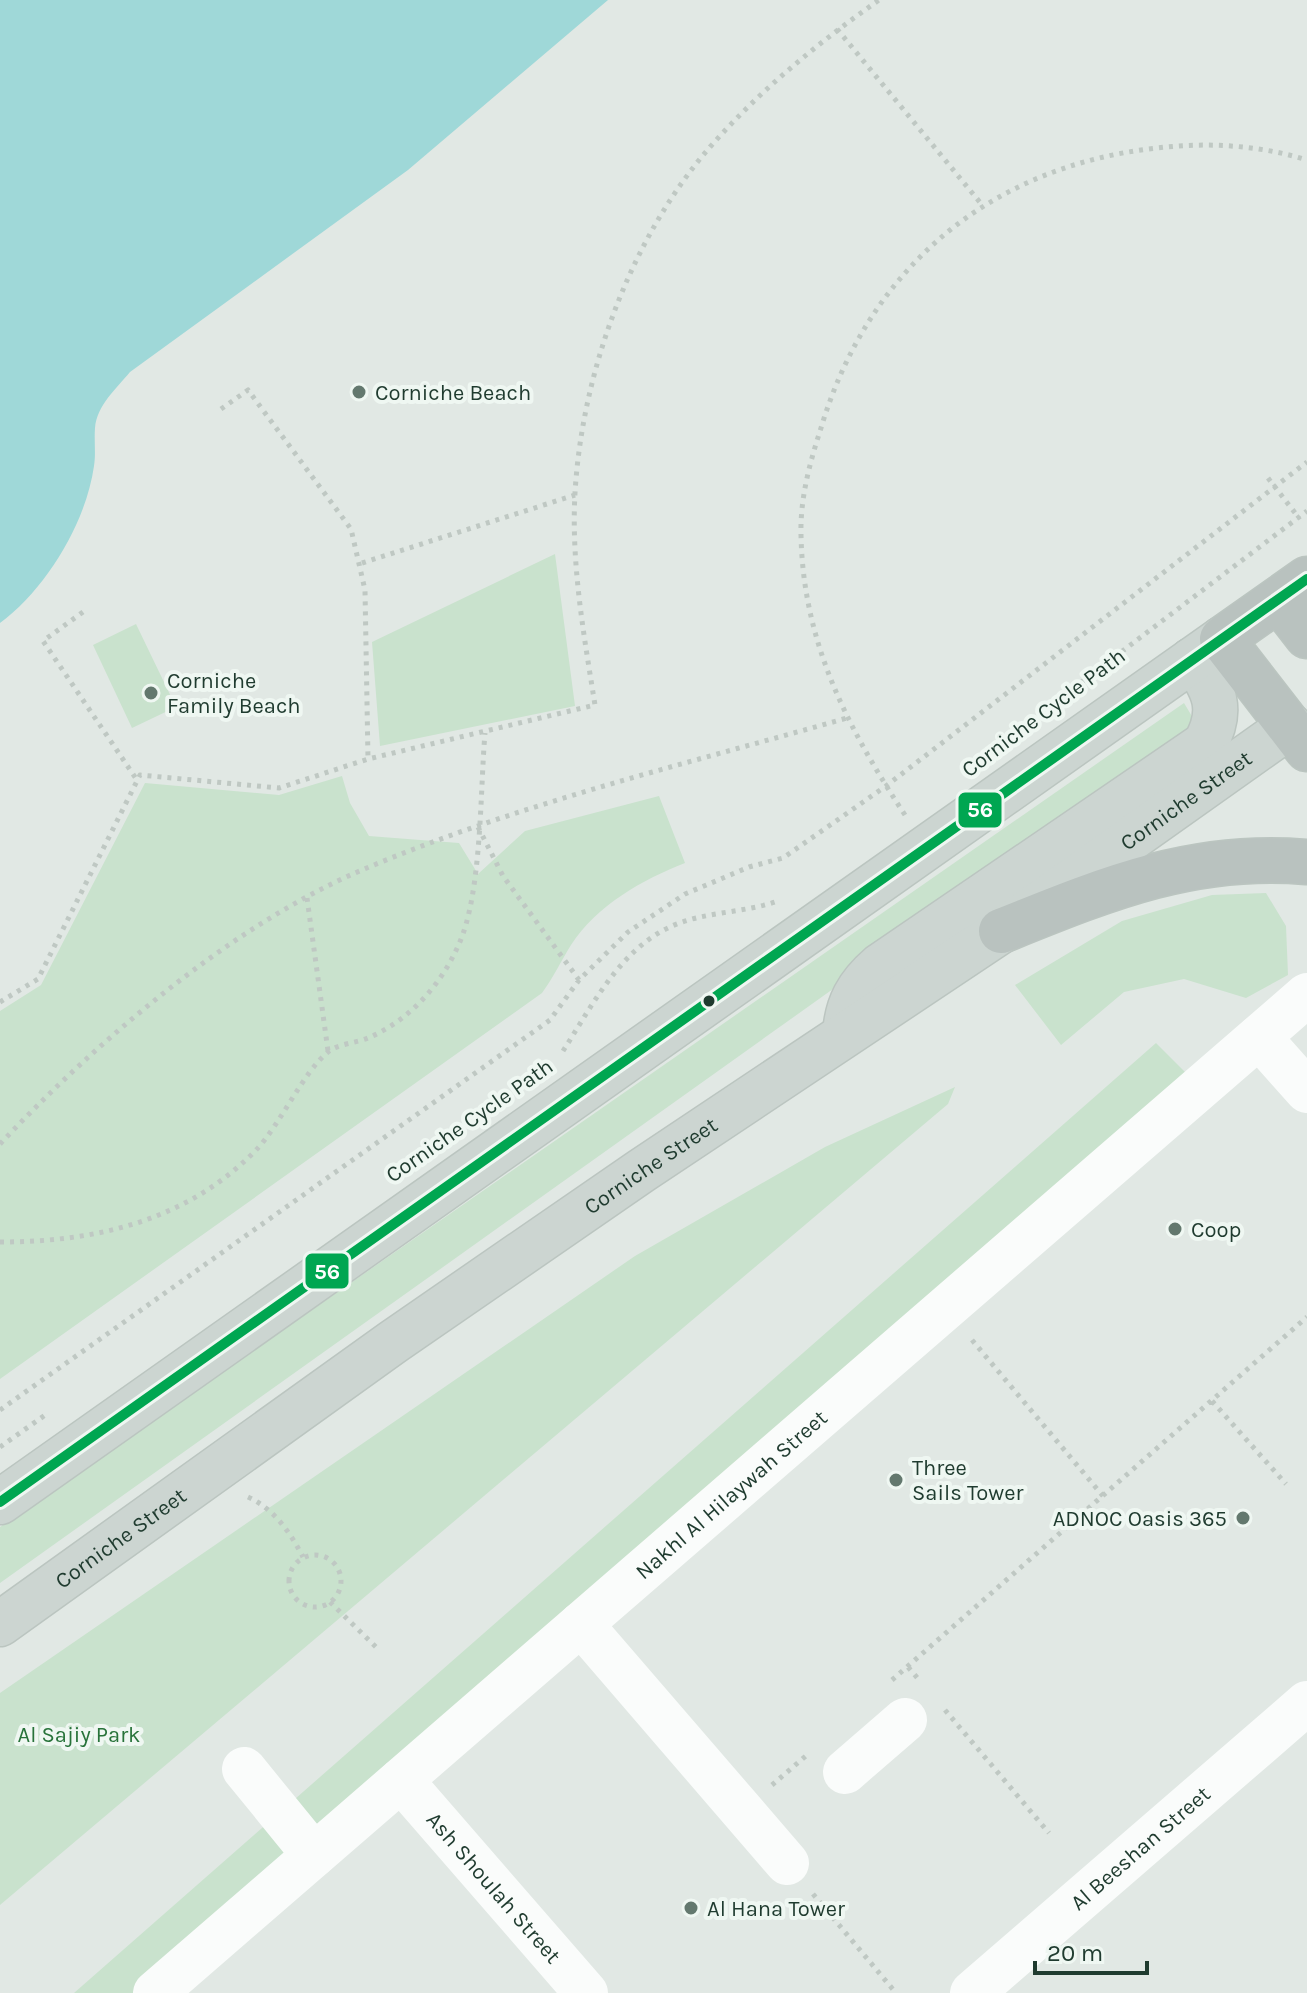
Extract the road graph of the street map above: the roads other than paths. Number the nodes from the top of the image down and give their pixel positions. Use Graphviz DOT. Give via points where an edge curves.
graph roads {
  1 [pos="1293,589"];
  2 [pos="1307,636"];
  3 [pos="1207,650"];
  4 [pos="1301,730"];
  5 [pos="1307,862"];
  6 [pos="1001,931"];
  7 [pos="1307,995"];
  8 [pos="845,1034"];
  9 [pos="1259,1037"];
  10 [pos="1307,1091"];
  11 [pos="0,1502"];
  12 [pos="0,1624"];
  13 [pos="581,1624"];
  14 [pos="914,1700"];
  15 [pos="1307,1703"];
  16 [pos="827,1762"];
  17 [pos="244,1769"];
  18 [pos="401,1780"];
  19 [pos="314,1855"];
  20 [pos="787,1863"];
  21 [pos="155,1993"];
  22 [pos="586,1993"];
  23 [pos="972,1993"];
  1 -- 2 [label="highway"];
  1 -- 3 [label="highway"];
  3 -- 4 [label="highway"];
  3 -- 8 [label="main road" via="1217,710 1215,728 1205,744 880,966 850,1003"];
  3 -- 11 [label="main road"];
  4 -- 6 [label="main road, Corniche Street"];
  5 -- 6 [label="highway" via="1212,861 1089,895"];
  6 -- 8 [label="main road, Corniche Street"];
  7 -- 9 [label="street, Nakhl Al Hilaywah Street"];
  8 -- 12 [label="main road, Corniche Street" via="393,1342"];
  9 -- 10 [label="street"];
  9 -- 13 [label="street, Nakhl Al Hilaywah Street"];
  13 -- 18 [label="street, Nakhl Al Hilaywah Street"];
  13 -- 20 [label="street"];
  14 -- 16 [label="street"];
  15 -- 23 [label="street, Al Beeshan Street"];
  17 -- 19 [label="street"];
  18 -- 19 [label="street, Nakhl Al Hilaywah Street"];
  18 -- 22 [label="street, Ash Shoulah Street"];
  19 -- 21 [label="street, Nakhl Al Hilaywah Street"];
}
